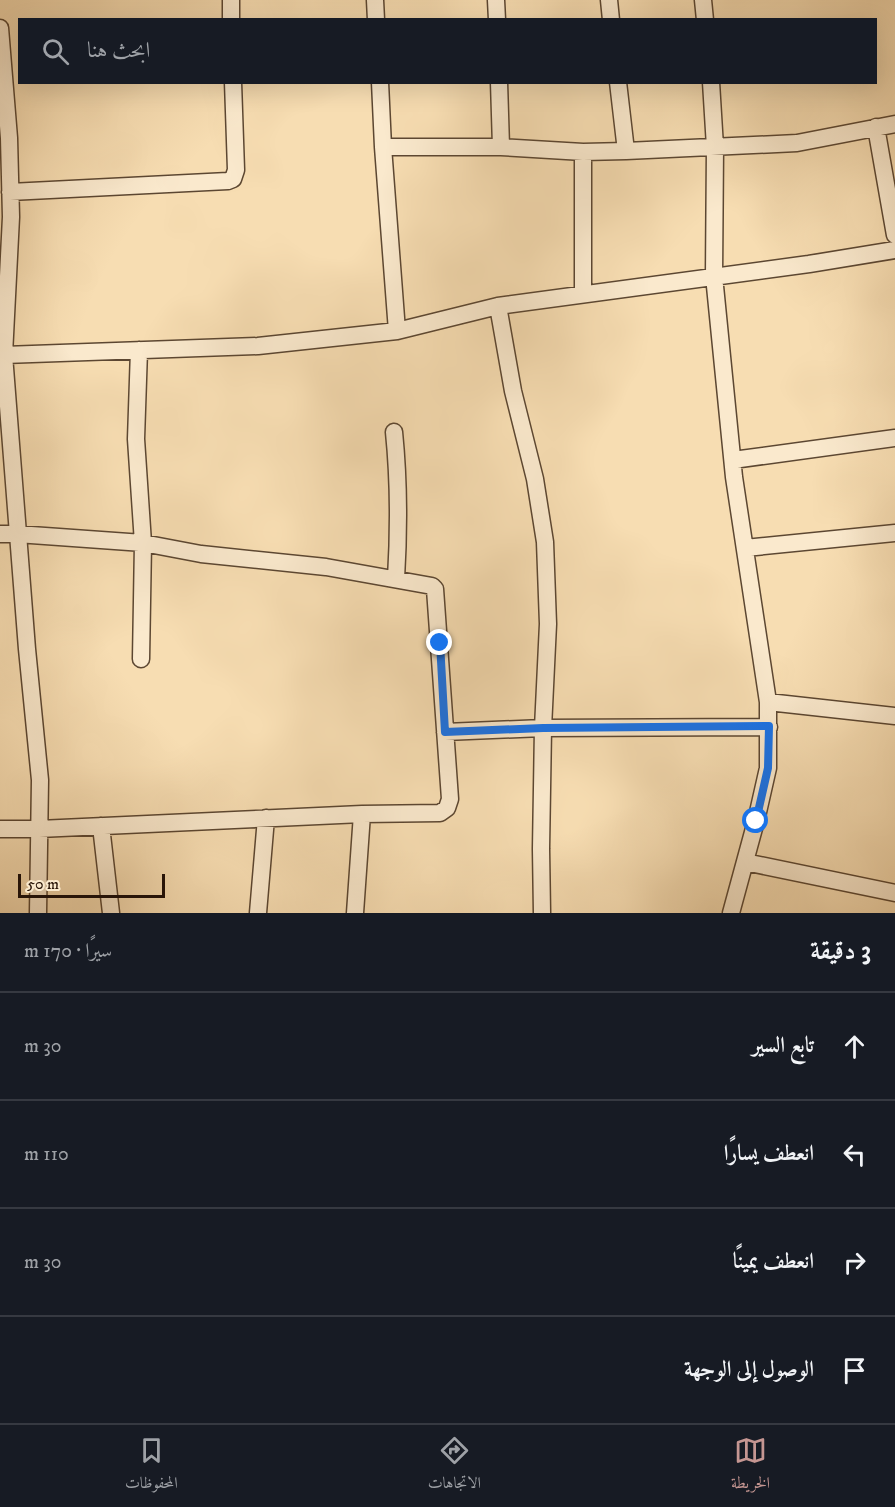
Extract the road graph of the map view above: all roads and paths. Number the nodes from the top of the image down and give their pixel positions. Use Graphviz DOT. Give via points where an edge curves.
graph roads {
  1 [pos="231,0"];
  2 [pos="375,0"];
  3 [pos="496,0"];
  4 [pos="609,0"];
  5 [pos="703,0"];
  6 [pos="231,18"];
  7 [pos="376,18"];
  8 [pos="497,18"];
  9 [pos="611,18"];
  10 [pos="705,18"];
  11 [pos="0,28"];
  12 [pos="2,67"];
  13 [pos="233,84"];
  14 [pos="381,84"];
  15 [pos="499,84"];
  16 [pos="618,84"];
  17 [pos="711,84"];
  18 [pos="895,124"];
  19 [pos="876,128"];
  20 [pos="383,147"];
  21 [pos="501,147"];
  22 [pos="715,147"];
  23 [pos="626,151"];
  24 [pos="583,152"];
  25 [pos="10,192"];
  26 [pos="895,235"];
  27 [pos="895,250"];
  28 [pos="4,264"];
  29 [pos="714,276"];
  30 [pos="583,294"];
  31 [pos="498,306"];
  32 [pos="398,331"];
  33 [pos="139,350"];
  34 [pos="4,355"];
  35 [pos="394,432"];
  36 [pos="895,438"];
  37 [pos="733,460"];
  38 [pos="895,533"];
  39 [pos="0,534"];
  40 [pos="17,534"];
  41 [pos="143,543"];
  42 [pos="745,548"];
  43 [pos="396,579"];
  44 [pos="141,659"];
  45 [pos="768,702"];
  46 [pos="895,716"];
  47 [pos="769,726"];
  48 [pos="543,728"];
  49 [pos="445,732"];
  50 [pos="362,814"];
  51 [pos="266,818"];
  52 [pos="101,826"];
  53 [pos="0,829"];
  54 [pos="39,829"];
  55 [pos="746,862"];
  56 [pos="895,894"];
  57 [pos="38,913"];
  58 [pos="111,913"];
  59 [pos="258,913"];
  60 [pos="355,913"];
  61 [pos="543,913"];
  62 [pos="731,913"];
  1 -- 6 [label="street"];
  2 -- 7 [label="street"];
  3 -- 8 [label="street"];
  4 -- 9 [label="street"];
  5 -- 10 [label="street"];
  11 -- 12 [label="street"];
  12 -- 25 [label="street"];
  13 -- 25 [label="street" via="233,179"];
  14 -- 20 [label="street"];
  15 -- 21 [label="street"];
  16 -- 23 [label="street"];
  17 -- 22 [label="street"];
  18 -- 19 [label="street"];
  19 -- 22 [label="street" via="797,143"];
  19 -- 26 [label="street"];
  20 -- 21 [label="street"];
  20 -- 32 [label="street"];
  21 -- 24 [label="street"];
  22 -- 23 [label="street"];
  22 -- 29 [label="street"];
  23 -- 24 [label="street"];
  24 -- 30 [label="street"];
  25 -- 28 [label="street" via="11,217"];
  27 -- 29 [label="street"];
  28 -- 34 [label="street"];
  29 -- 30 [label="street"];
  29 -- 37 [label="street"];
  30 -- 31 [label="street"];
  31 -- 32 [label="street"];
  31 -- 48 [label="street" via="545,542 548,624"];
  32 -- 33 [label="street" via="258,346"];
  33 -- 34 [label="street"];
  33 -- 41 [label="street" via="136,439"];
  34 -- 40 [label="street"];
  35 -- 43 [label="street" via="399,523"];
  36 -- 37 [label="street"];
  37 -- 42 [label="street"];
  38 -- 42 [label="street"];
  39 -- 40 [label="street"];
  40 -- 41 [label="street"];
  40 -- 54 [label="street" via="40,780"];
  41 -- 43 [label="street"];
  41 -- 44 [label="street"];
  42 -- 45 [label="street"];
  43 -- 49 [label="street" via="435,589"];
  45 -- 46 [label="street"];
  45 -- 47 [label="street"];
  47 -- 48 [label="street"];
  47 -- 55 [label="street" via="768,768"];
  48 -- 49 [label="street"];
  48 -- 61 [label="street"];
  49 -- 50 [label="street" via="450,799 447,808 440,813"];
  50 -- 51 [label="street"];
  50 -- 60 [label="street"];
  51 -- 52 [label="street"];
  51 -- 59 [label="street"];
  52 -- 54 [label="street"];
  52 -- 58 [label="street"];
  53 -- 54 [label="street"];
  54 -- 57 [label="street"];
  55 -- 56 [label="street"];
  55 -- 62 [label="street"];
}
